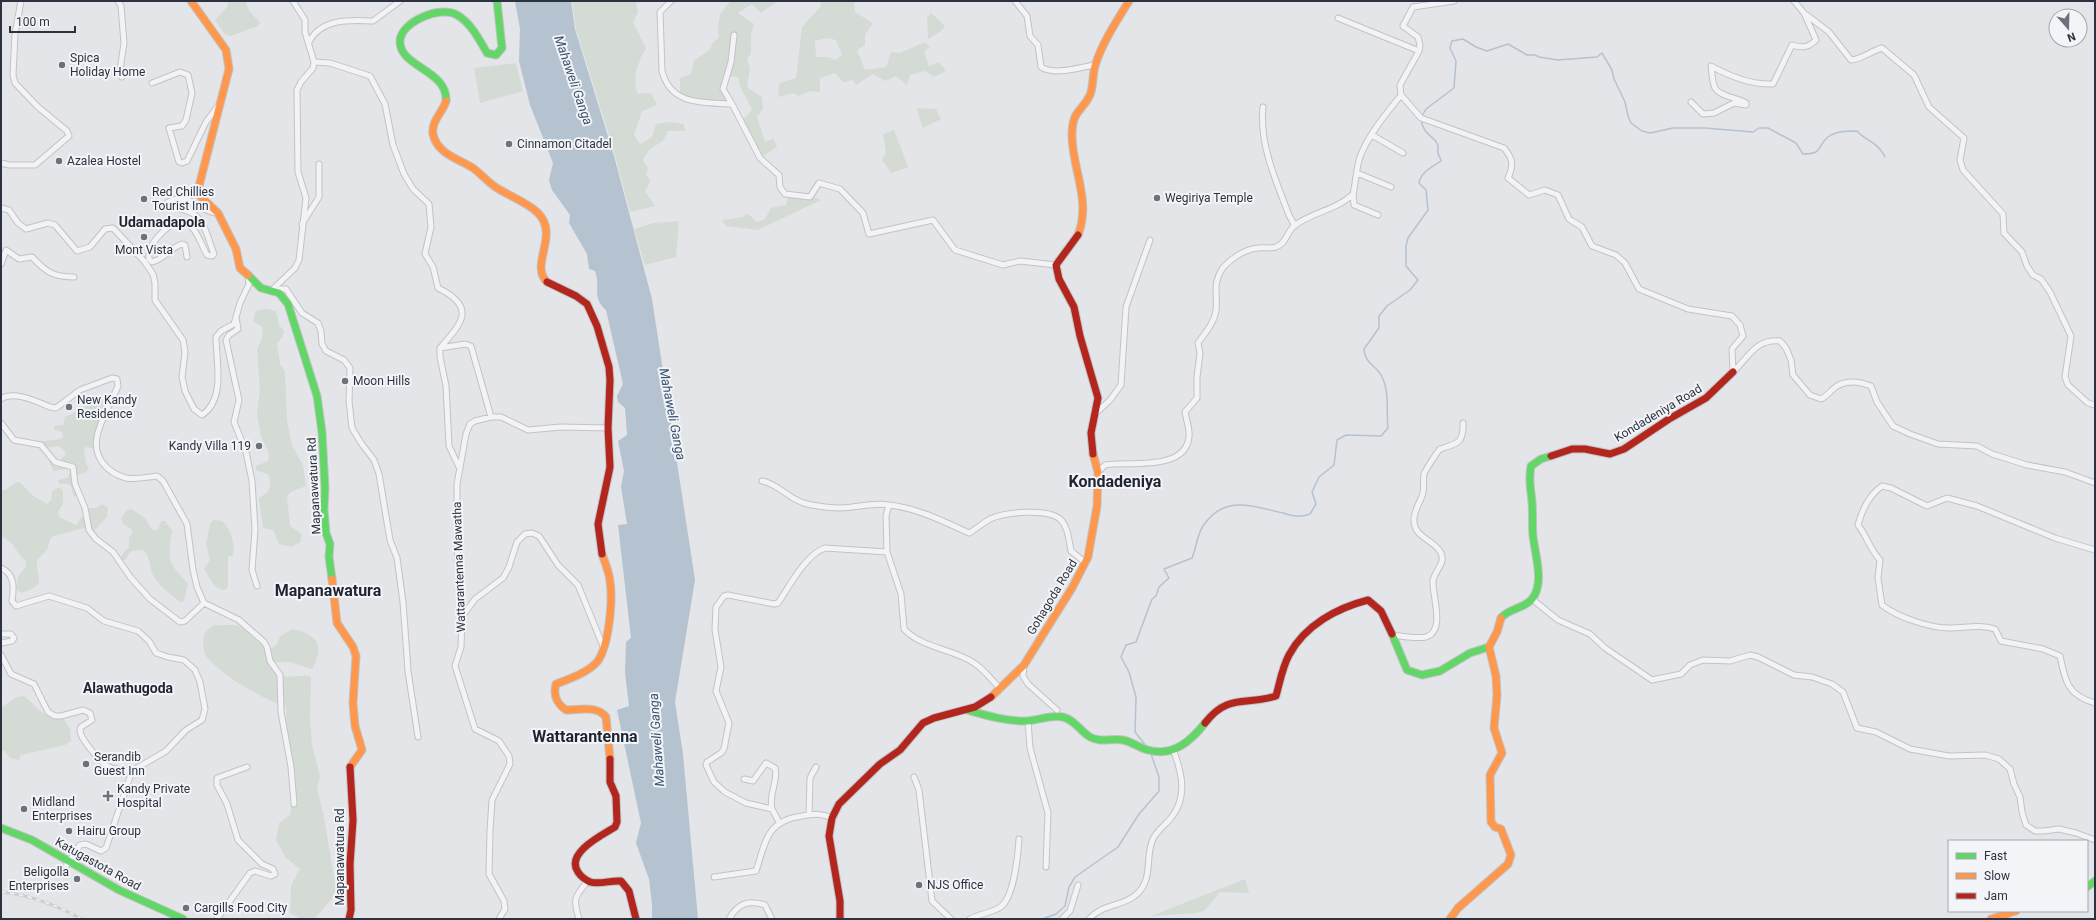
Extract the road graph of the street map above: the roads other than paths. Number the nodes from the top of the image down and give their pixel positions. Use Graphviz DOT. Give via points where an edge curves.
graph roads {
  1 [pos="21,1"];
  2 [pos="118,1"];
  3 [pos="191,1"];
  4 [pos="293,1"];
  5 [pos="400,1"];
  6 [pos="497,1"];
  7 [pos="671,1"];
  8 [pos="1015,1"];
  9 [pos="1129,1"];
  10 [pos="1454,1"];
  11 [pos="1794,1"];
  12 [pos="1804,13"];
  13 [pos="1338,18"];
  14 [pos="734,35"];
  15 [pos="308,42"];
  16 [pos="1419,51"];
  17 [pos="314,62"];
  18 [pos="1095,66"];
  19 [pos="122,77"];
  20 [pos="152,83"];
  21 [pos="1401,95"];
  22 [pos="1691,102"];
  23 [pos="220,103"];
  24 [pos="732,104"];
  25 [pos="1263,107"];
  26 [pos="1372,135"];
  27 [pos="1403,153"];
  28 [pos="1,163"];
  29 [pos="318,164"];
  30 [pos="1357,173"];
  31 [pos="1390,187"];
  32 [pos="1353,194"];
  33 [pos="1,208"];
  34 [pos="218,213"];
  35 [pos="1378,215"];
  36 [pos="302,225"];
  37 [pos="1294,226"];
  38 [pos="1150,240"];
  39 [pos="187,257"];
  40 [pos="1,264"];
  41 [pos="1056,264"];
  42 [pos="248,276"];
  43 [pos="74,277"];
  44 [pos="273,289"];
  45 [pos="236,318"];
  46 [pos="440,348"];
  47 [pos="1733,372"];
  48 [pos="1,399"];
  49 [pos="2095,405"];
  50 [pos="1093,416"];
  51 [pos="491,417"];
  52 [pos="1,423"];
  53 [pos="1463,423"];
  54 [pos="608,428"];
  55 [pos="459,467"];
  56 [pos="1098,472"];
  57 [pos="762,481"];
  58 [pos="2095,483"];
  59 [pos="889,504"];
  60 [pos="2095,550"];
  61 [pos="887,552"];
  62 [pos="1086,563"];
  63 [pos="1,568"];
  64 [pos="257,586"];
  65 [pos="1532,599"];
  66 [pos="204,604"];
  67 [pos="462,617"];
  68 [pos="1,634"];
  69 [pos="1392,635"];
  70 [pos="1,643"];
  71 [pos="603,646"];
  72 [pos="1489,647"];
  73 [pos="1,655"];
  74 [pos="1024,665"];
  75 [pos="1001,689"];
  76 [pos="2095,703"];
  77 [pos="967,710"];
  78 [pos="1057,710"];
  79 [pos="1028,722"];
  80 [pos="418,737"];
  81 [pos="1173,749"];
  82 [pos="816,767"];
  83 [pos="247,768"];
  84 [pos="132,771"];
  85 [pos="914,776"];
  86 [pos="744,779"];
  87 [pos="294,804"];
  88 [pos="772,809"];
  89 [pos="809,814"];
  90 [pos="832,818"];
  91 [pos="779,822"];
  92 [pos="1,828"];
  93 [pos="1,835"];
  94 [pos="1019,839"];
  95 [pos="2095,840"];
  96 [pos="68,864"];
  97 [pos="1046,867"];
  98 [pos="714,877"];
  99 [pos="588,881"];
  100 [pos="1078,885"];
  101 [pos="2013,912"];
  102 [pos="169,919"];
  103 [pos="183,919"];
  104 [pos="217,919"];
  105 [pos="349,919"];
  106 [pos="499,919"];
  107 [pos="579,919"];
  108 [pos="636,919"];
  109 [pos="730,919"];
  110 [pos="772,919"];
  111 [pos="840,919"];
  112 [pos="951,919"];
  113 [pos="970,919"];
  114 [pos="1062,919"];
  115 [pos="1089,919"];
  116 [pos="1450,919"];
  117 [pos="1991,919"];
  1 -- 28 [label="street" via="15,34 15,83 38,107 67,131 68,136 35,165"];
  2 -- 19 [label="street" via="121,6 124,43 120,70"];
  3 -- 23 [label="main road" via="226,50 229,69"];
  4 -- 15 [label="street" via="305,20"];
  5 -- 15 [label="street" via="373,21 351,19 326,25"];
  6 -- 54 [label="main road" via="502,48 496,55 487,53 468,25 452,12 425,17 412,23 402,32 401,48 415,65 441,83 447,94 446,103 432,130 436,143 444,152 540,214 547,228 546,247 540,270 542,278 587,304 592,315 610,374"];
  7 -- 24 [label="street" via="660,12 664,80 676,95 691,102"];
  8 -- 18 [label="street" via="1027,16 1030,36 1038,45 1041,67 1062,70"];
  9 -- 18 [label="main road"];
  10 -- 16 [label="street" via="1413,7 1403,26 1418,37"];
  11 -- 12 [label="street"];
  12 -- 22 [label="street" via="1816,40 1811,46 1802,48 1792,45 1774,84 1762,85 1738,79 1711,66 1715,88 1722,95 1738,98 1746,105 1734,103 1714,113 1703,114"];
  12 -- 49 [label="street" via="1829,32 1852,60 1882,48 1914,75 1929,107 1964,138 1960,160 1963,170 2003,214 2004,233 2022,252 2033,275 2041,280 2050,292 2071,336 2065,377 2068,385 2088,403"];
  13 -- 16 [label="street"];
  14 -- 24 [label="street" via="723,89"];
  15 -- 17 [label="street"];
  16 -- 21 [label="street" via="1400,85"];
  17 -- 36 [label="street" via="313,68 297,90 298,172 306,198"];
  17 -- 46 [label="street" via="330,63 370,76 385,104 393,146 404,174 412,189 429,204 431,227 425,254 433,267 438,288 458,301 462,310 460,325"];
  18 -- 41 [label="main road" via="1091,92 1074,118 1071,140 1082,192 1083,221 1079,234 1064,250"];
  20 -- 23 [label="street" via="180,72 188,75 192,94 186,120 182,126 169,128 182,163 187,161 206,122"];
  21 -- 26 [label="street"];
  21 -- 47 [label="street" via="1421,118 1504,148 1511,157 1512,169 1508,178 1529,195 1545,190 1558,195 1569,219 1582,227 1592,246 1616,256 1625,264 1639,289 1688,309 1732,316 1740,325 1743,336 1732,349"];
  23 -- 34 [label="main road, Mapanawatura Rd" via="198,190 200,196"];
  24 -- 41 [label="street" via="760,158 779,175 780,186 785,194 810,197 819,183 840,189 863,213 869,234 933,220 955,250 1003,265 1020,261"];
  25 -- 37 [label="street" via="1264,142"];
  26 -- 27 [label="street"];
  26 -- 30 [label="street" via="1359,159"];
  29 -- 36 [label="street" via="319,197"];
  30 -- 31 [label="street"];
  30 -- 32 [label="street"];
  32 -- 35 [label="street" via="1354,205"];
  32 -- 37 [label="street" via="1337,206"];
  33 -- 45 [label="street" via="9,210 26,229 48,223 56,225 77,251 90,247 105,229 113,228 153,274 155,300 183,340 185,352 182,377 185,391 194,409 202,415 210,410 217,394 216,337 234,324"];
  34 -- 39 [label="street" via="187,198 168,202 171,206 189,210 197,216 214,254 208,255 193,229 188,223 180,220 155,241 150,248 149,259 152,262 160,260 174,246 182,244 185,245"];
  34 -- 42 [label="main road, Mapanawatura Rd" via="232,240 240,268"];
  36 -- 44 [label="street" via="299,260 295,268"];
  37 -- 56 [label="street" via="1284,242 1276,247 1247,250 1232,259 1223,269 1215,285 1216,310 1212,322 1198,343 1198,398 1185,412 1189,436 1184,450 1161,462 1105,465"];
  38 -- 50 [label="street" via="1126,307 1121,385"];
  40 -- 43 [label="street" via="6,250 20,259 32,257 41,267 59,277"];
  41 -- 50 [label="main road, Gohagoda Road" via="1059,279 1074,306 1098,398"];
  42 -- 44 [label="main road, Mapanawatura Rd" via="261,288"];
  42 -- 45 [label="street" via="249,284"];
  44 -- 80 [label="street" via="286,289 302,313 318,323 326,351 344,360 350,368 349,402 352,428 374,460 379,474 390,540 397,558 408,672"];
  44 -- 105 [label="main road, Mapanawatura Rd" via="280,293 288,304 316,396 322,438 324,510 330,544 329,557 337,623 356,656 353,714 354,728 362,750 349,768 353,820"];
  45 -- 64 [label="street" via="238,329 226,340 239,400 234,422 246,452 252,480 255,530 252,570"];
  46 -- 51 [label="street" via="465,344 471,346"];
  46 -- 55 [label="street" via="446,386 449,446"];
  47 -- 58 [label="street" via="1757,345 1770,340 1780,341 1791,360 1793,375 1810,395 1821,399 1829,396 1838,386 1848,382 1862,382 1871,386 1877,402 1893,426 1910,434 1938,444 1977,446 2020,463 2065,472"];
  47 -- 65 [label="main road, Kondadeniya Road" via="1706,398 1624,449 1610,454 1572,449 1541,459 1531,466 1528,479 1532,501 1533,537 1539,566 1536,591"];
  48 -- 66 [label="street" via="13,396 56,408 80,390 112,378 117,379 118,386 96,438 99,459 106,467 125,478 157,476 163,481 188,524 193,570"];
  50 -- 56 [label="main road, Gohagoda Road" via="1092,449"];
  51 -- 54 [label="street" via="501,418 528,430 561,427"];
  51 -- 55 [label="street, Wattarantenna Mawatha" via="475,420 470,424"];
  52 -- 66 [label="street" via="14,440 41,445 56,462 73,467 75,484 85,508 89,530 113,552 150,599 180,622 185,621"];
  53 -- 69 [label="street" via="1460,441 1440,449 1424,473 1423,492 1414,519 1418,533 1436,546 1442,554 1442,563 1433,579 1438,624 1431,634 1425,637"];
  54 -- 71 [label="main road" via="610,471 600,510 598,532 611,583 612,606"];
  55 -- 67 [label="street, Wattarantenna Mawatha" via="457,546"];
  56 -- 62 [label="main road, Gohagoda Road" via="1096,517"];
  57 -- 59 [label="street" via="771,483 793,500 807,504 840,508"];
  59 -- 61 [label="street" via="886,516"];
  59 -- 62 [label="street" via="928,514 969,533 991,519 1042,512 1060,519 1067,530 1071,551"];
  60 -- 76 [label="street" via="2055,538 1977,506 1947,498 1927,506 1882,486 1874,491 1858,525 1865,533 1871,550 1880,560 1878,578 1882,605 1887,609 1916,622 1947,628 1987,626 1995,629 2001,641 2043,649 2060,656 2064,676 2071,691 2085,701"];
  61 -- 75 [label="street" via="901,594 904,629 929,646 974,663"];
  61 -- 88 [label="street" via="825,548 808,560 778,603 728,595 718,603 714,630 721,667 716,691 729,723 724,749 706,765 714,782 725,792 746,803"];
  62 -- 74 [label="main road, Gohagoda Road"];
  63 -- 84 [label="street" via="8,571 12,578 12,601 16,606 49,596 78,604 104,622 138,631 149,641 156,653 184,660 195,670 205,709 202,720 186,730 166,751"];
  65 -- 72 [label="main road" via="1505,613 1499,620 1497,632"];
  65 -- 95 [label="street" via="1558,620 1590,634 1605,648 1652,680 1681,674 1703,660 1730,661 1750,655 1794,675 1812,677 1832,684 1843,692 1857,728 1876,732 1910,749 1949,756 1985,755 1999,760 2010,769 2026,825 2035,831 2060,829"];
  66 -- 87 [label="street" via="239,620 268,647 270,661 280,676 281,712 291,767"];
  67 -- 71 [label="street" via="475,599 503,578 517,542 525,534 532,532 539,536 558,565 578,585"];
  67 -- 106 [label="street, Wattarantenna Mawatha" via="461,647 455,666 456,674 475,729 499,741 509,756 510,764 492,800 489,874 504,901 505,909"];
  68 -- 70 [label="street" via="11,634 14,638 12,641"];
  69 -- 72 [label="main road" via="1405,658 1407,670 1422,675 1440,671 1470,653"];
  69 -- 81 [label="main road" via="1377,606 1368,600 1345,607 1326,618 1300,639 1289,655 1276,696 1268,699 1243,699 1226,705 1208,717 1188,743"];
  71 -- 99 [label="main road" via="602,657 596,663 580,674 556,684 554,690 556,701 566,710 598,710 604,712 606,717 610,782 616,796 617,822 615,827 584,848 577,856 578,872"];
  72 -- 116 [label="main road" via="1496,676 1494,728 1502,753 1490,775 1491,822 1501,830 1512,855 1508,864 1458,908"];
  73 -- 84 [label="street" via="10,674 34,684 48,712 55,716 83,710 90,713 92,720 80,730 83,741 102,763 111,768"];
  74 -- 75 [label="main road, Gohagoda Road"];
  74 -- 78 [label="street" via="1023,676 1028,684"];
  75 -- 77 [label="main road, Gohagoda Road" via="986,701"];
  77 -- 79 [label="main road"];
  77 -- 90 [label="main road, Gohagoda Road" via="937,716 923,723 900,750 880,764 845,798"];
  79 -- 81 [label="main road" via="1054,716 1073,720 1095,740 1113,739 1130,742 1155,752"];
  79 -- 97 [label="street" via="1030,748 1048,813"];
  81 -- 115 [label="street" via="1179,765 1183,790 1180,805 1153,838 1147,880 1140,891 1128,901 1106,908"];
  82 -- 89 [label="street" via="810,778"];
  83 -- 104 [label="street" via="217,778 218,785 238,840 262,864 273,869 275,874 271,876 255,871 250,873"];
  84 -- 96 [label="street" via="106,848 101,851 86,844 80,845"];
  85 -- 112 [label="street" via="919,790 932,901"];
  86 -- 88 [label="street" via="753,781 766,763 775,768 777,773 769,799"];
  88 -- 91 [label="street"];
  89 -- 90 [label="street" via="822,813"];
  89 -- 91 [label="street" via="789,817"];
  90 -- 111 [label="main road, Gohagoda Road" via="829,836 840,901"];
  91 -- 98 [label="street" via="768,834 756,871"];
  92 -- 96 [label="main road, Katugastota Road" via="32,840"];
  93 -- 96 [label="main road, Katugastota Road"];
  94 -- 113 [label="street" via="1018,861 1004,904"];
  96 -- 102 [label="main road, Katugastota Road" via="113,893"];
  96 -- 103 [label="main road, Katugastota Road"];
  99 -- 107 [label="street" via="576,894 574,902"];
  99 -- 108 [label="main road" via="621,881 629,891"];
  100 -- 114 [label="street" via="1070,911"];
  101 -- 117 [label="main road"];
  109 -- 110 [label="street" via="742,904 753,902 765,905"];
}
